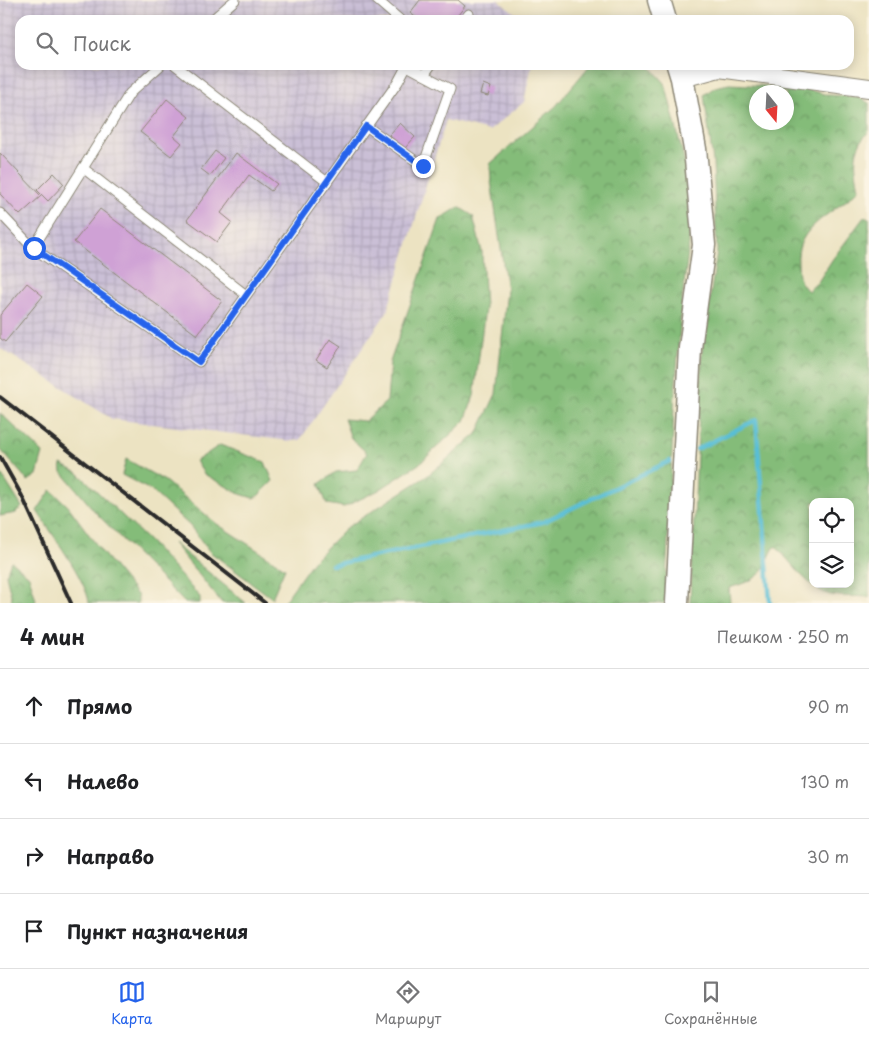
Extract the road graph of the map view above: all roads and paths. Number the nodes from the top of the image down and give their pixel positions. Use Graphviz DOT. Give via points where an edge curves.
graph roads {
  1 [pos="235,0"];
  2 [pos="377,0"];
  3 [pos="659,0"];
  4 [pos="218,15"];
  5 [pos="394,15"];
  6 [pos="664,15"];
  7 [pos="155,70"];
  8 [pos="181,70"];
  9 [pos="405,70"];
  10 [pos="415,70"];
  11 [pos="428,70"];
  12 [pos="700,70"];
  13 [pos="734,70"];
  14 [pos="680,72"];
  15 [pos="424,75"];
  16 [pos="869,88"];
  17 [pos="366,126"];
  18 [pos="83,168"];
  19 [pos="327,182"];
  20 [pos="0,213"];
  21 [pos="34,248"];
  22 [pos="246,295"];
  23 [pos="677,603"];
  1 -- 4 [label="lane"];
  2 -- 5 [label="lane"];
  3 -- 6 [label="street"];
  7 -- 18 [label="lane" via="130,93"];
  8 -- 19 [label="lane"];
  9 -- 17 [label="lane"];
  10 -- 15 [label="lane"];
  11 -- 15 [label="lane"];
  12 -- 14 [label="street"];
  13 -- 16 [label="street"];
  14 -- 23 [label="street" via="695,149 704,245 690,348"];
  15 -- 17 [label="lane" via="450,89 423,166"];
  17 -- 19 [label="lane"];
  18 -- 21 [label="lane"];
  18 -- 22 [label="lane"];
  19 -- 22 [label="lane"];
  20 -- 21 [label="lane"];
  21 -- 22 [label="lane" via="199,362"];
}
